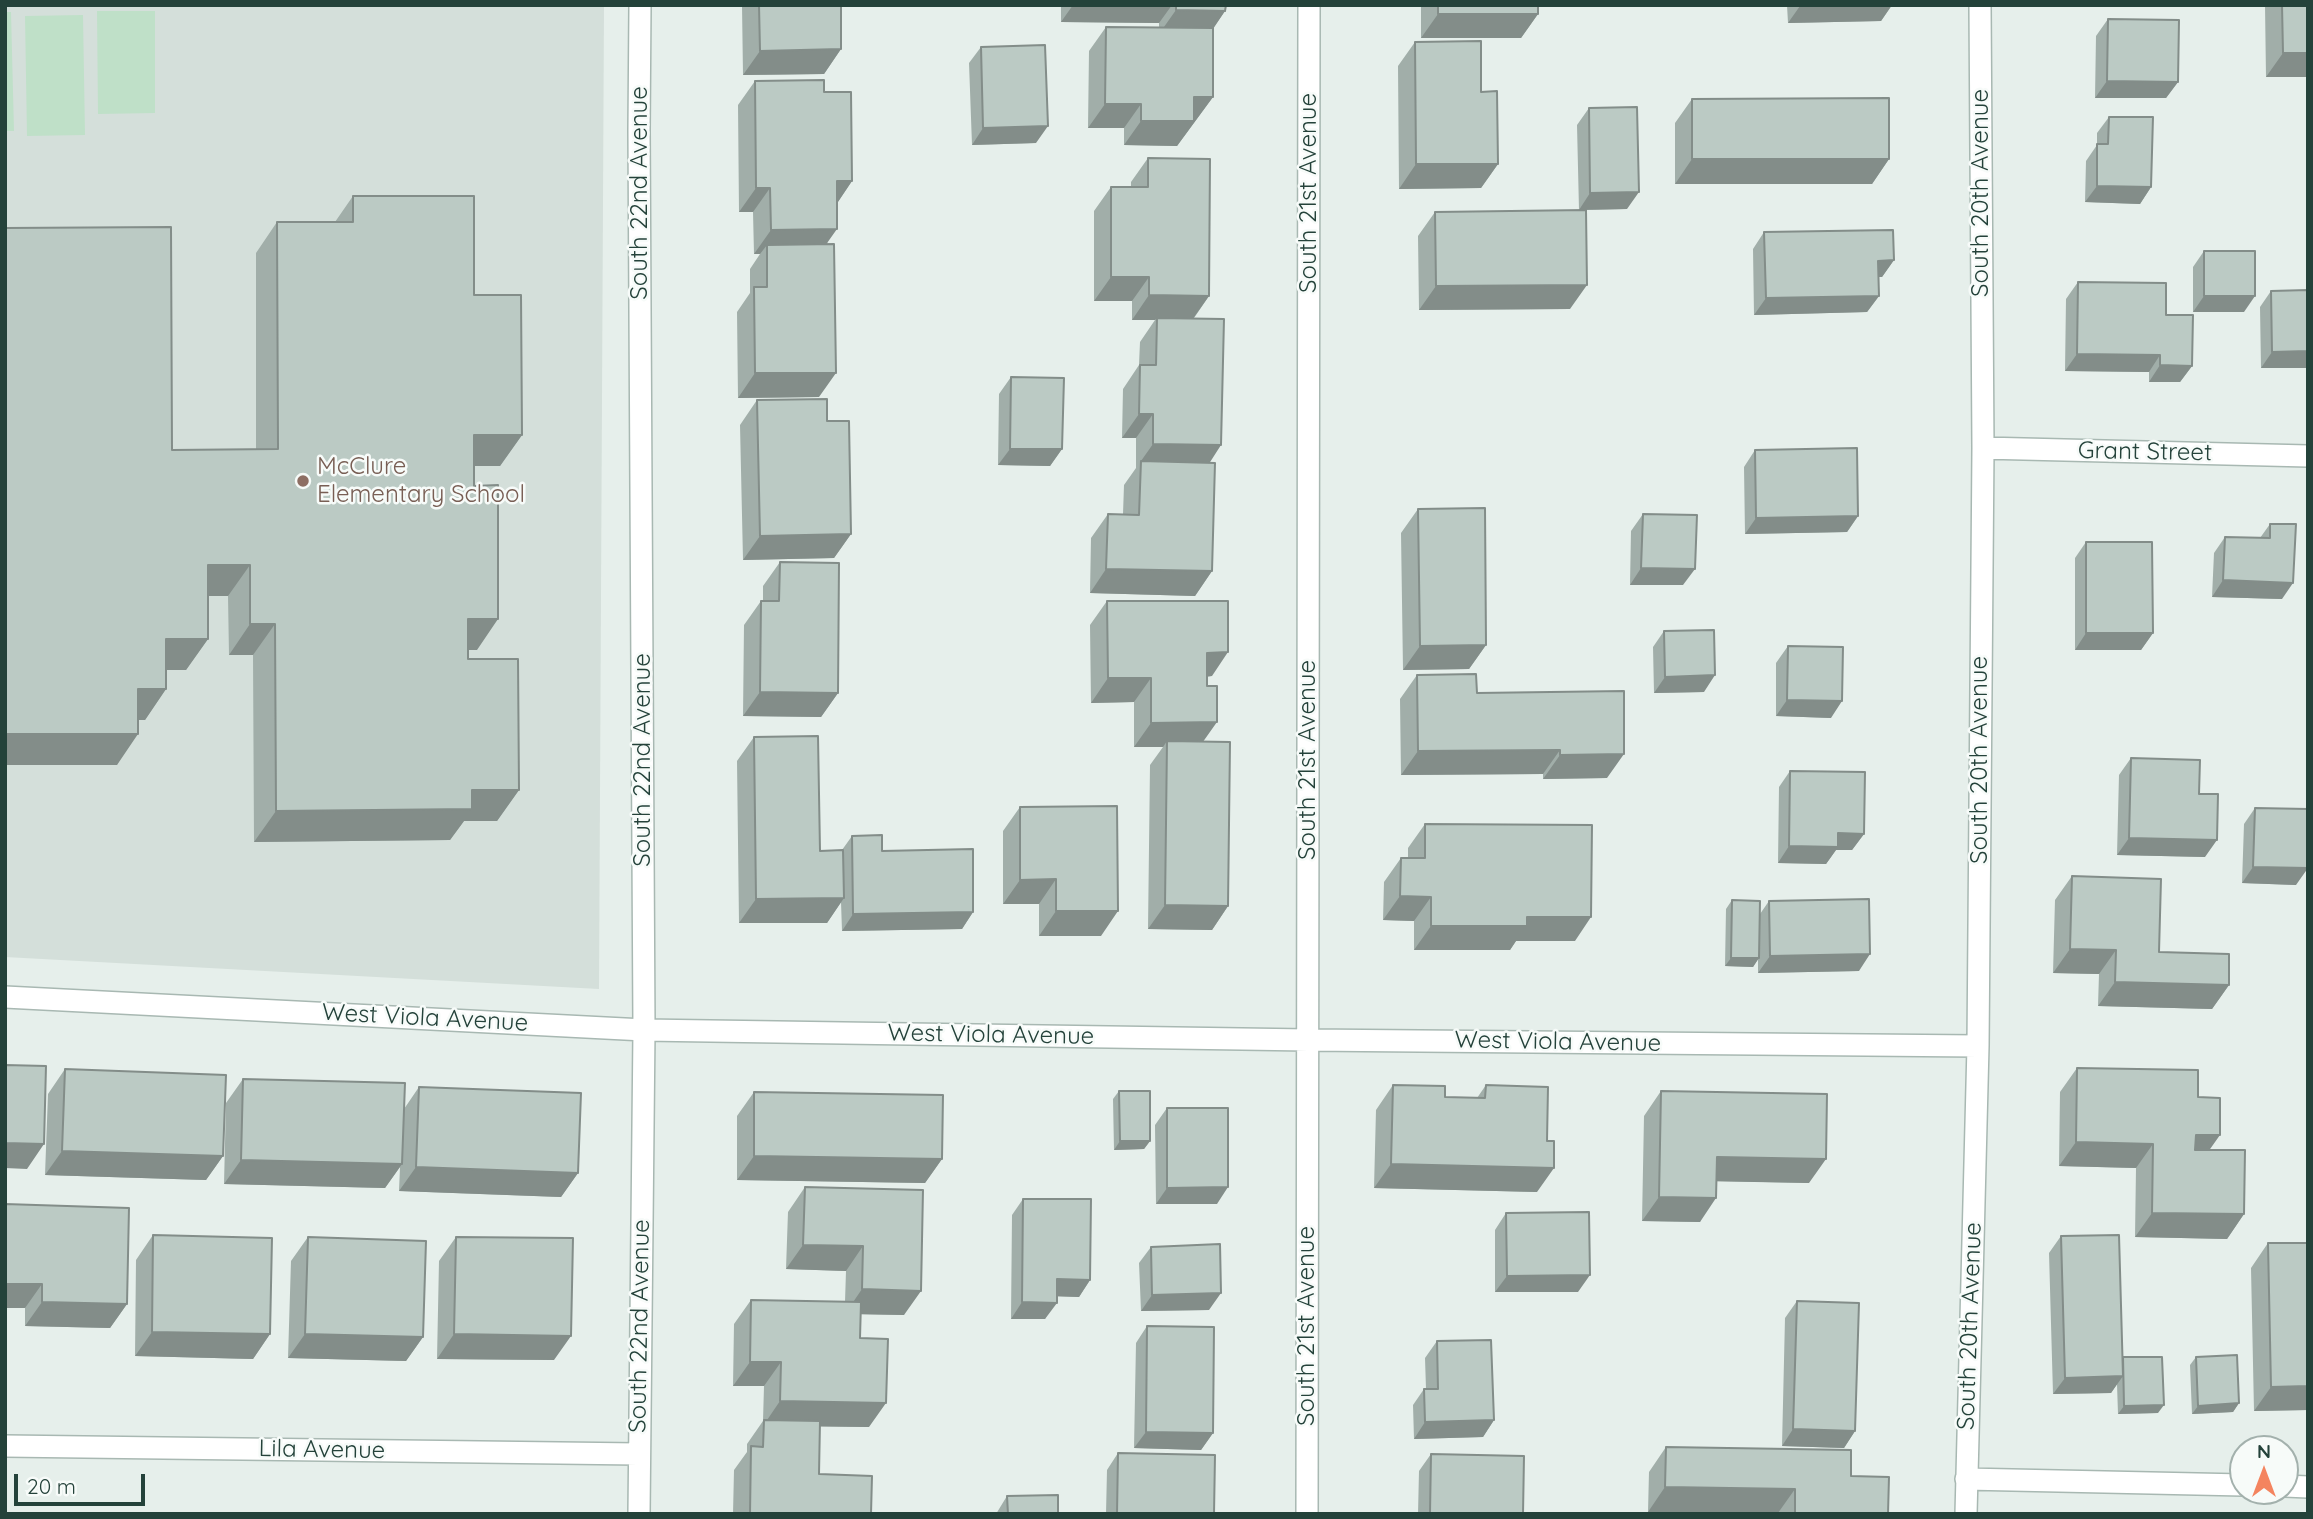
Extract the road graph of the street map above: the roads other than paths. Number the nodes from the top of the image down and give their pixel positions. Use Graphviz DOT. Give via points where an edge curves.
graph roads {
  1 [pos="640,5"];
  2 [pos="1310,5"];
  3 [pos="1980,5"];
  4 [pos="1983,448"];
  5 [pos="2308,456"];
  6 [pos="5,996"];
  7 [pos="644,1030"];
  8 [pos="1308,1040"];
  9 [pos="1978,1046"];
  10 [pos="5,1446"];
  11 [pos="638,1454"];
  12 [pos="1966,1479"];
  13 [pos="2229,1485"];
  14 [pos="639,1514"];
  15 [pos="1307,1514"];
  16 [pos="1966,1514"];
  1 -- 7 [label="street, South 22nd Avenue"];
  2 -- 8 [label="street, South 21st Avenue"];
  3 -- 4 [label="street, South 20th Avenue"];
  4 -- 5 [label="street, Grant Street"];
  4 -- 9 [label="street, South 20th Avenue"];
  6 -- 7 [label="street, West Viola Avenue"];
  7 -- 8 [label="street, West Viola Avenue"];
  7 -- 11 [label="street, South 22nd Avenue"];
  8 -- 9 [label="street, West Viola Avenue"];
  8 -- 15 [label="street, South 21st Avenue"];
  9 -- 12 [label="street, South 20th Avenue"];
  10 -- 11 [label="street, Lila Avenue"];
  11 -- 14 [label="street, South 22nd Avenue"];
  12 -- 13 [label="street"];
  12 -- 16 [label="street, South 20th Avenue"];
}
